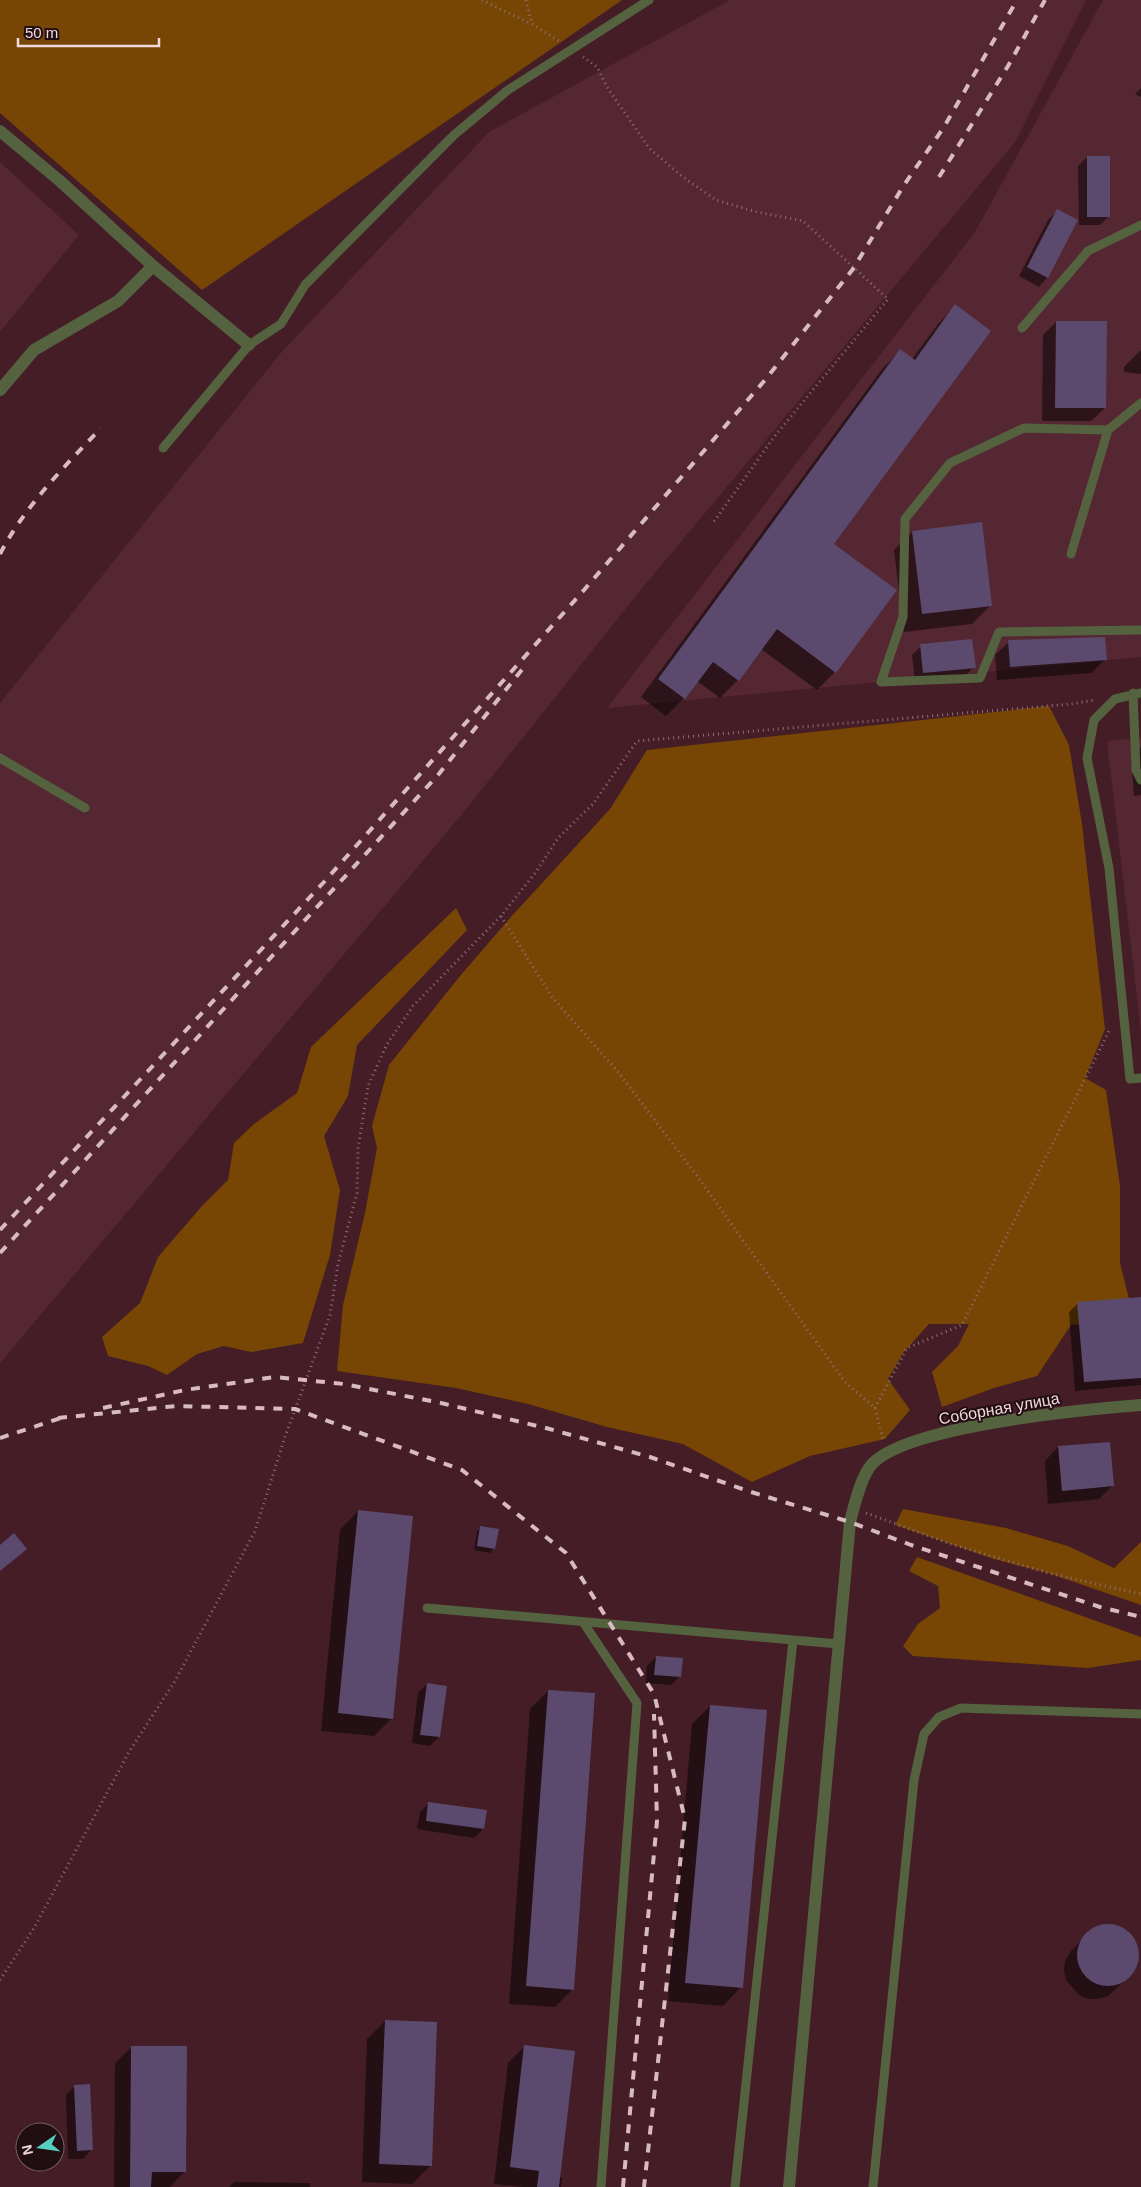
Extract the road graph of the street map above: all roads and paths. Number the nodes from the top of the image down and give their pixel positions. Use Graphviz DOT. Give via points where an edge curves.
graph roads {
  1 [pos="482,0"];
  2 [pos="526,0"];
  3 [pos="649,0"];
  4 [pos="532,24"];
  5 [pos="573,50"];
  6 [pos="0,131"];
  7 [pos="1141,225"];
  8 [pos="153,266"];
  9 [pos="1022,328"];
  10 [pos="249,345"];
  11 [pos="0,390"];
  12 [pos="1141,403"];
  13 [pos="1108,430"];
  14 [pos="163,448"];
  15 [pos="712,523"];
  16 [pos="1071,554"];
  17 [pos="1141,630"];
  18 [pos="1137,693"];
  19 [pos="1098,699"];
  20 [pos="0,758"];
  21 [pos="1141,780"];
  22 [pos="85,808"];
  23 [pos="501,916"];
  24 [pos="1110,1029"];
  25 [pos="1141,1078"];
  26 [pos="1141,1405"];
  27 [pos="875,1408"];
  28 [pos="887,1453"];
  29 [pos="853,1508"];
  30 [pos="1141,1594"];
  31 [pos="427,1608"];
  32 [pos="583,1622"];
  33 [pos="793,1640"];
  34 [pos="839,1644"];
  35 [pos="1141,1714"];
  36 [pos="0,1980"];
  37 [pos="601,2187"];
  38 [pos="735,2187"];
  39 [pos="789,2187"];
  40 [pos="873,2187"];
  1 -- 4 [label="path"];
  2 -- 4 [label="path"];
  3 -- 5 [label="lane"];
  4 -- 5 [label="path"];
  5 -- 10 [label="lane" via="508,90 454,135 305,285 281,324"];
  5 -- 15 [label="path" via="596,67 649,148 683,176 716,200 802,221 888,299 774,438"];
  6 -- 8 [label="street"];
  7 -- 9 [label="lane" via="1088,251"];
  8 -- 10 [label="street"];
  8 -- 11 [label="street" via="118,301 34,350"];
  10 -- 14 [label="lane"];
  12 -- 13 [label="lane"];
  13 -- 16 [label="lane"];
  13 -- 17 [label="lane" via="1024,428 950,463 905,519 903,617 881,682 980,678 999,632"];
  18 -- 21 [label="lane" via="1136,770"];
  18 -- 25 [label="lane" via="1115,699 1094,720 1087,758 1109,868 1130,1078"];
  19 -- 23 [label="path" via="1071,704 637,740 593,804 558,838"];
  20 -- 22 [label="lane"];
  23 -- 27 [label="path" via="552,997 620,1073 845,1382"];
  23 -- 36 [label="path" via="413,1006 388,1044 368,1086 358,1149 357,1193 338,1264 330,1315 284,1436 255,1531 175,1681 129,1752 34,1928"];
  24 -- 27 [label="path" via="962,1325 907,1348"];
  26 -- 28 [label="street, Соборная улица" via="1081,1410 952,1430"];
  27 -- 28 [label="path"];
  28 -- 29 [label="street, Соборная улица" via="869,1467"];
  29 -- 30 [label="path" via="951,1544 1039,1570"];
  29 -- 34 [label="street, Соборная улица"];
  31 -- 32 [label="lane"];
  32 -- 33 [label="lane"];
  32 -- 37 [label="lane" via="637,1703"];
  33 -- 34 [label="lane"];
  33 -- 38 [label="lane"];
  34 -- 39 [label="street, Соборная улица"];
  35 -- 40 [label="lane" via="961,1708 938,1717 924,1734 913,1790"];
}
